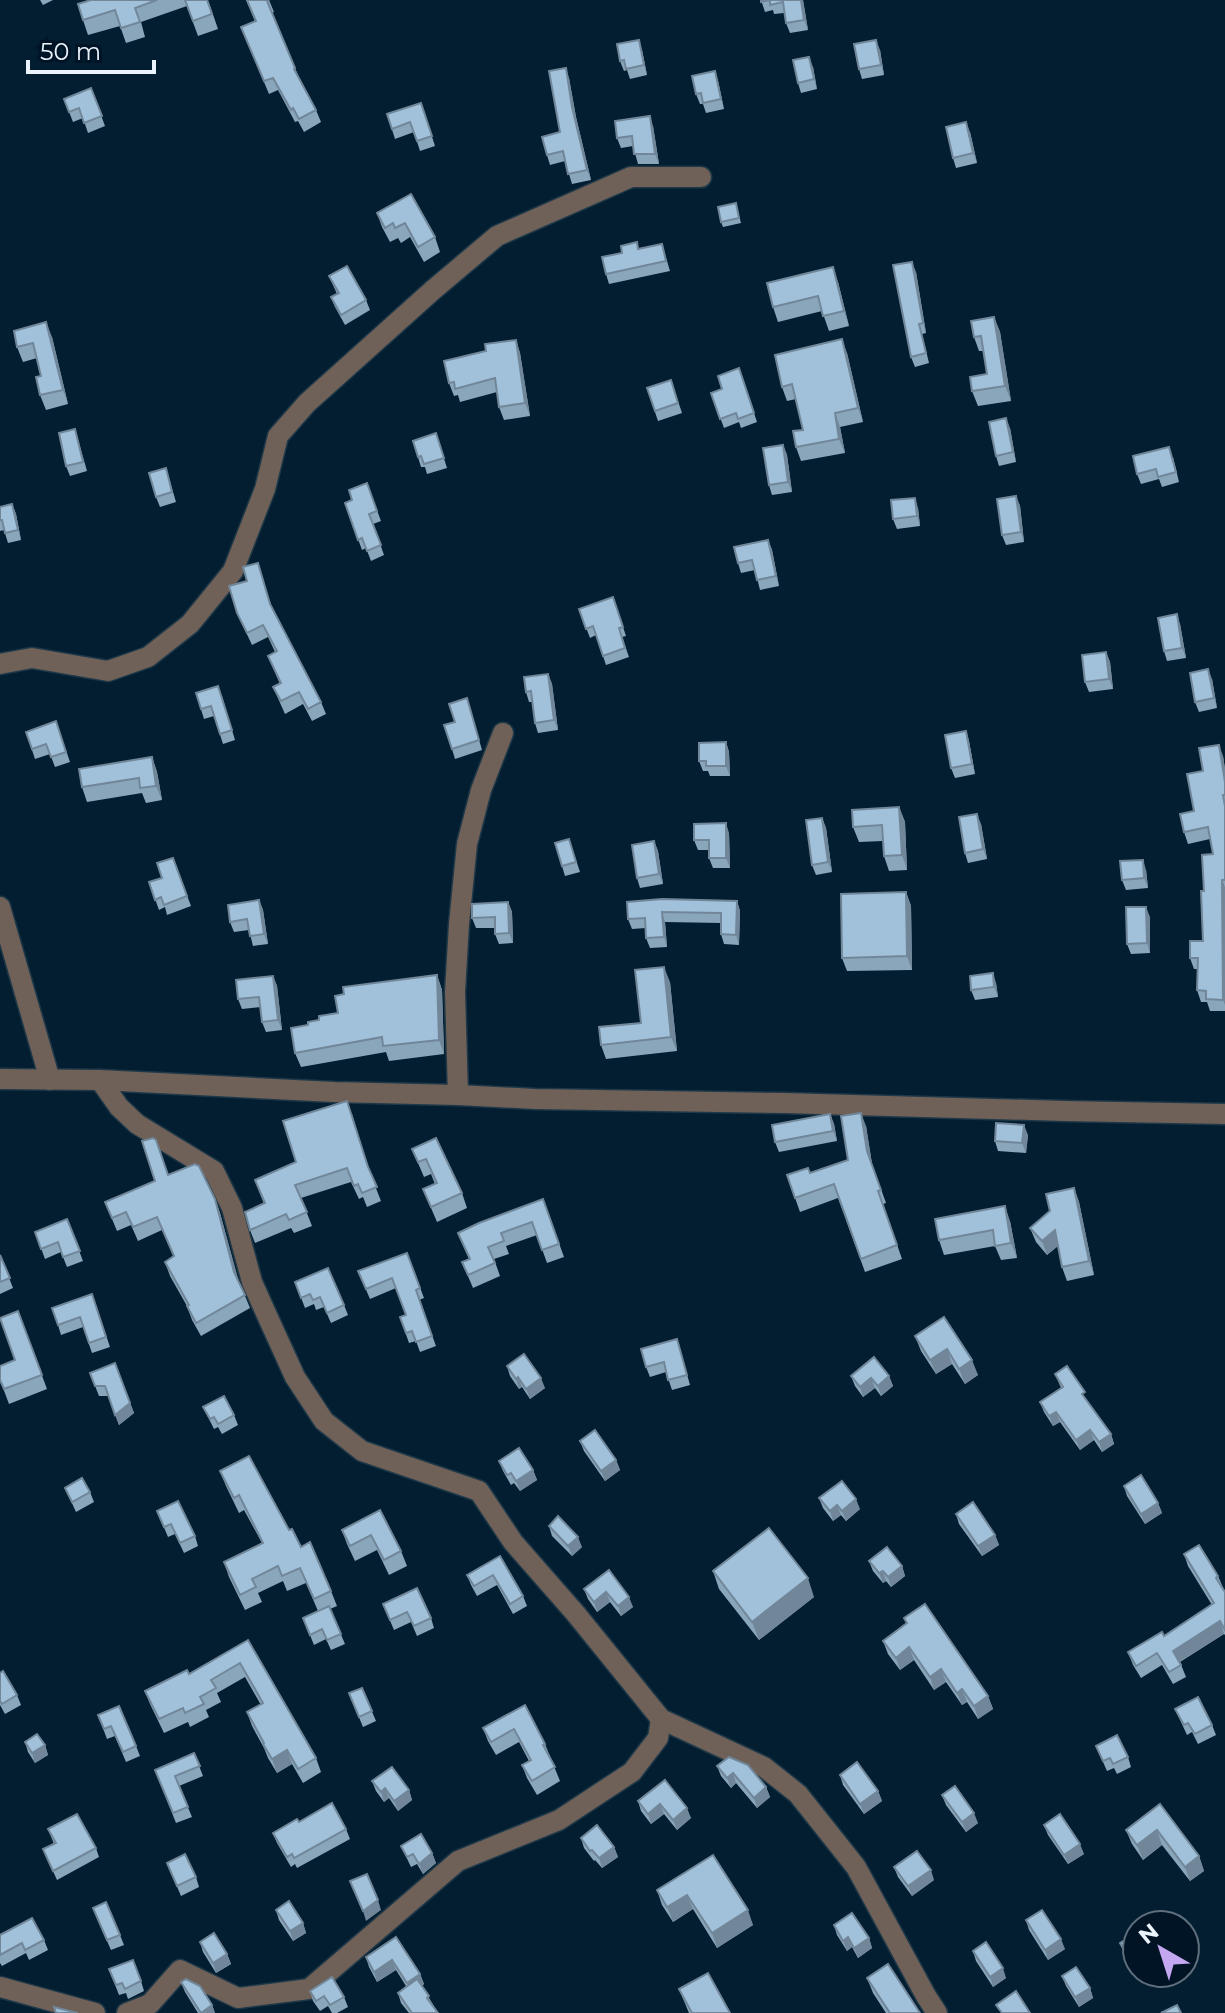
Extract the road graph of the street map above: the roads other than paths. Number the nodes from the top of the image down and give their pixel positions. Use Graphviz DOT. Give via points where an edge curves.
graph roads {
  1 [pos="701,177"];
  2 [pos="0,664"];
  3 [pos="503,733"];
  4 [pos="0,907"];
  5 [pos="0,1079"];
  6 [pos="50,1080"];
  7 [pos="100,1080"];
  8 [pos="458,1095"];
  9 [pos="1225,1114"];
  10 [pos="661,1719"];
  11 [pos="0,1987"];
  12 [pos="36,1998"];
  13 [pos="0,2001"];
  14 [pos="95,2013"];
  15 [pos="127,2013"];
  16 [pos="937,2013"];
  1 -- 2 [label="street" via="631,177 497,236 422,300 307,403 278,436 265,489 233,571 190,624 148,657 108,671 32,658"];
  3 -- 8 [label="street" via="467,844 455,992"];
  4 -- 6 [label="street"];
  5 -- 6 [label="street"];
  6 -- 7 [label="street"];
  7 -- 8 [label="street"];
  7 -- 10 [label="street" via="137,1124 214,1171 232,1208 258,1297 295,1377 324,1421 362,1451 479,1491 513,1542"];
  8 -- 9 [label="street"];
  10 -- 15 [label="street" via="658,1738 632,1772 559,1820 458,1861 309,1989 238,1998 180,1970 150,2004"];
  10 -- 16 [label="street" via="764,1767 798,1794 856,1867"];
  11 -- 12 [label="street"];
  12 -- 13 [label="street"];
  12 -- 14 [label="street"];
}
